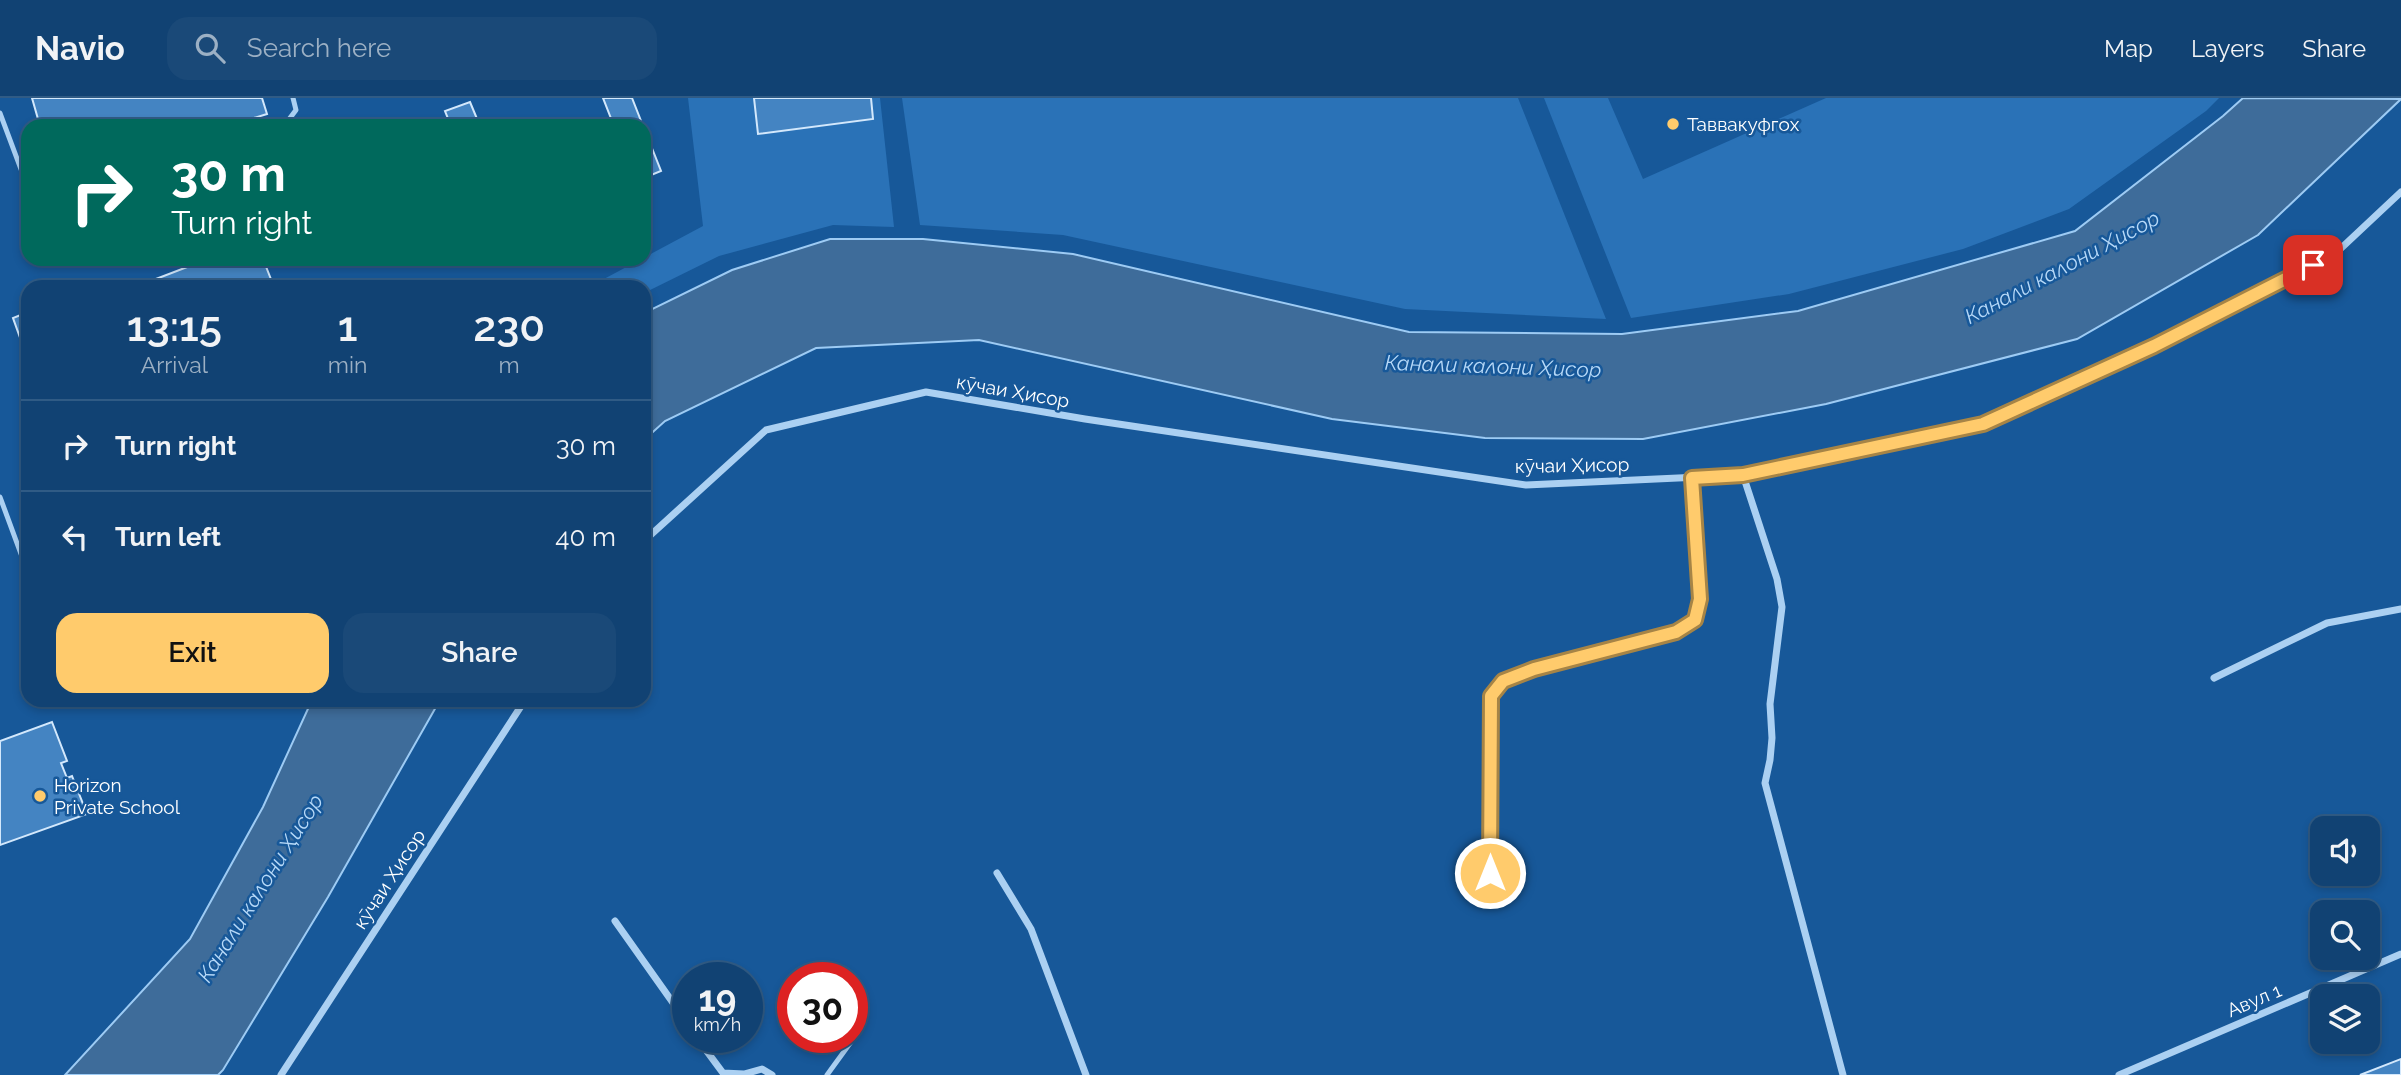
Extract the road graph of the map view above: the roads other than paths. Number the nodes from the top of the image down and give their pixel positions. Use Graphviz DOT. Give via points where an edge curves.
graph roads {
  1 [pos="293,98"];
  2 [pos="0,113"];
  3 [pos="289,119"];
  4 [pos="21,169"];
  5 [pos="2401,192"];
  6 [pos="1743,475"];
  7 [pos="1692,478"];
  8 [pos="0,497"];
  9 [pos="651,535"];
  10 [pos="21,554"];
  11 [pos="2401,609"];
  12 [pos="2214,678"];
  13 [pos="520,707"];
  14 [pos="997,873"];
  15 [pos="1490,873"];
  16 [pos="615,920"];
  17 [pos="2401,954"];
  18 [pos="672,1001"];
  19 [pos="709,1053"];
  20 [pos="843,1053"];
  21 [pos="281,1075"];
  22 [pos="772,1075"];
  23 [pos="827,1075"];
  24 [pos="1086,1075"];
  25 [pos="1843,1075"];
  26 [pos="2119,1075"];
  1 -- 3 [label="lane" via="296,110"];
  2 -- 4 [label="lane"];
  5 -- 6 [label="street, кӯчаи Ҳисор" via="2336,253 2154,346 1983,424"];
  6 -- 7 [label="street, кӯчаи Ҳисор"];
  6 -- 25 [label="street" via="1782,607 1765,783"];
  7 -- 9 [label="street, кӯчаи Ҳисор" via="1526,485 926,392 766,430"];
  7 -- 15 [label="street" via="1700,599 1695,620 1676,632 1534,669 1503,681 1491,696"];
  8 -- 10 [label="lane"];
  11 -- 12 [label="street" via="2327,623"];
  13 -- 21 [label="street, кӯчаи Ҳисор"];
  14 -- 24 [label="street" via="1031,929"];
  16 -- 18 [label="street"];
  17 -- 26 [label="street, Авул 1"];
  19 -- 22 [label="street" via="723,1073 762,1069"];
  20 -- 23 [label="lane"];
}
